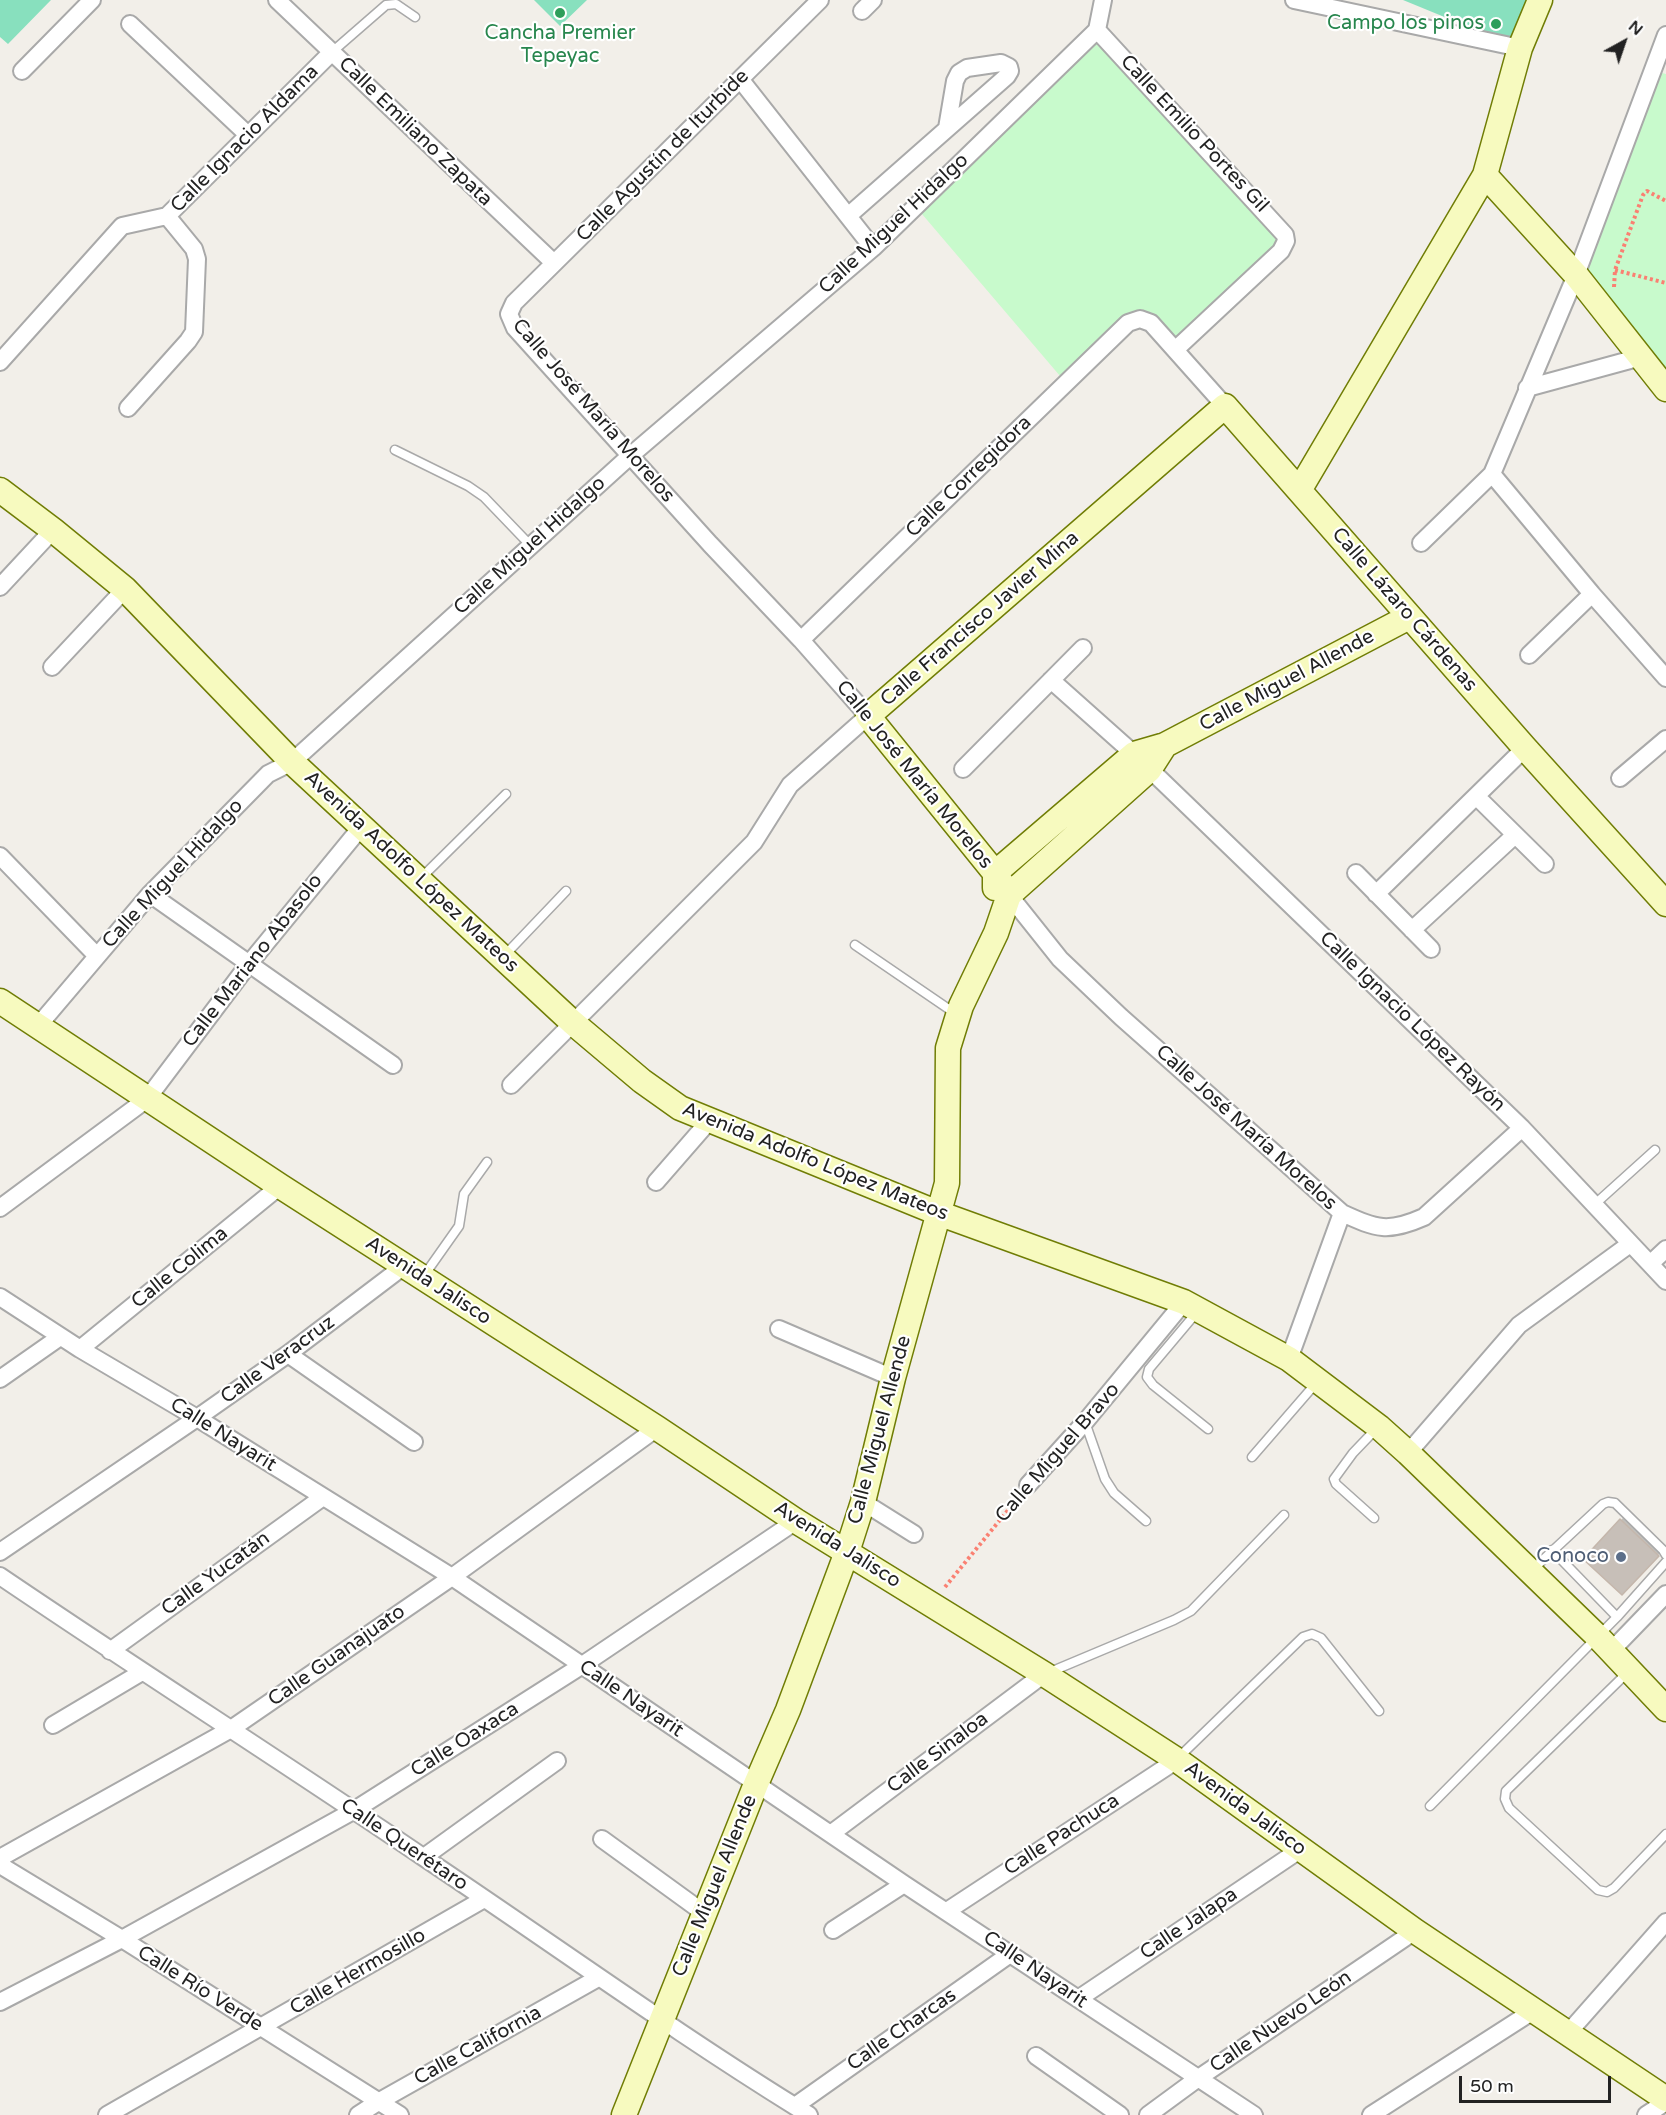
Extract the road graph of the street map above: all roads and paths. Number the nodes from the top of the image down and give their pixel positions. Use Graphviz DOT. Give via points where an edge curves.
graph roads {
  1 [pos="92,0"];
  2 [pos="277,0"];
  3 [pos="820,0"];
  4 [pos="1102,0"];
  5 [pos="1294,0"];
  6 [pos="1540,0"];
  7 [pos="415,17"];
  8 [pos="130,24"];
  9 [pos="1097,30"];
  10 [pos="1666,35"];
  11 [pos="1520,48"];
  12 [pos="332,52"];
  13 [pos="22,71"];
  14 [pos="1660,73"];
  15 [pos="740,79"];
  16 [pos="947,129"];
  17 [pos="248,135"];
  18 [pos="1485,175"];
  19 [pos="1666,201"];
  20 [pos="167,216"];
  21 [pos="848,216"];
  22 [pos="873,248"];
  23 [pos="554,263"];
  24 [pos="1615,270"];
  25 [pos="1576,275"];
  26 [pos="1666,283"];
  27 [pos="1619,295"];
  28 [pos="509,314"];
  29 [pos="1140,319"];
  30 [pos="1175,350"];
  31 [pos="1641,357"];
  32 [pos="0,362"];
  33 [pos="1527,388"];
  34 [pos="1666,389"];
  35 [pos="1226,406"];
  36 [pos="128,408"];
  37 [pos="395,450"];
  38 [pos="630,456"];
  39 [pos="1492,474"];
  40 [pos="1300,489"];
  41 [pos="0,490"];
  42 [pos="53,530"];
  43 [pos="1421,543"];
  44 [pos="531,546"];
  45 [pos="0,588"];
  46 [pos="125,589"];
  47 [pos="1592,594"];
  48 [pos="1409,616"];
  49 [pos="801,640"];
  50 [pos="1083,648"];
  51 [pos="1529,656"];
  52 [pos="52,667"];
  53 [pos="1666,678"];
  54 [pos="1051,680"];
  55 [pos="868,716"];
  56 [pos="1666,739"];
  57 [pos="1525,748"];
  58 [pos="292,762"];
  59 [pos="1142,762"];
  60 [pos="963,769"];
  61 [pos="1620,778"];
  62 [pos="506,794"];
  63 [pos="1476,796"];
  64 [pos="362,826"];
  65 [pos="1515,835"];
  66 [pos="0,856"];
  67 [pos="1545,864"];
  68 [pos="995,873"];
  69 [pos="1356,873"];
  70 [pos="419,879"];
  71 [pos="566,891"];
  72 [pos="150,894"];
  73 [pos="1376,894"];
  74 [pos="1009,895"];
  75 [pos="1666,904"];
  76 [pos="1412,930"];
  77 [pos="996,933"];
  78 [pos="855,945"];
  79 [pos="1431,949"];
  80 [pos="96,955"];
  81 [pos="503,957"];
  82 [pos="248,965"];
  83 [pos="0,1001"];
  84 [pos="958,1016"];
  85 [pos="572,1022"];
  86 [pos="38,1026"];
  87 [pos="393,1065"];
  88 [pos="510,1085"];
  89 [pos="147,1098"];
  90 [pos="710,1120"];
  91 [pos="1522,1128"];
  92 [pos="1655,1150"];
  93 [pos="487,1162"];
  94 [pos="656,1182"];
  95 [pos="280,1186"];
  96 [pos="1593,1205"];
  97 [pos="0,1208"];
  98 [pos="938,1213"];
  99 [pos="1342,1214"];
  100 [pos="1630,1244"];
  101 [pos="1666,1249"];
  102 [pos="1650,1264"];
  103 [pos="414,1272"];
  104 [pos="1666,1281"];
  105 [pos="0,1297"];
  106 [pos="1192,1306"];
  107 [pos="779,1329"];
  108 [pos="60,1337"];
  109 [pos="80,1349"];
  110 [pos="288,1354"];
  111 [pos="1289,1359"];
  112 [pos="893,1378"];
  113 [pos="0,1379"];
  114 [pos="1318,1381"];
  115 [pos="197,1418"];
  116 [pos="1085,1422"];
  117 [pos="1379,1427"];
  118 [pos="657,1428"];
  119 [pos="1208,1429"];
  120 [pos="414,1442"];
  121 [pos="1408,1453"];
  122 [pos="1252,1457"];
  123 [pos="1028,1485"];
  124 [pos="323,1497"];
  125 [pos="863,1502"];
  126 [pos="1284,1515"];
  127 [pos="1374,1518"];
  128 [pos="796,1521"];
  129 [pos="1146,1521"];
  130 [pos="915,1534"];
  131 [pos="1552,1550"];
  132 [pos="0,1552"];
  133 [pos="847,1552"];
  134 [pos="1666,1555"];
  135 [pos="1666,1562"];
  136 [pos="1531,1571"];
  137 [pos="0,1576"];
  138 [pos="452,1577"];
  139 [pos="1666,1594"];
  140 [pos="931,1604"];
  141 [pos="1617,1617"];
  142 [pos="1604,1643"];
  143 [pos="110,1651"];
  144 [pos="581,1666"];
  145 [pos="1630,1671"];
  146 [pos="142,1672"];
  147 [pos="1044,1674"];
  148 [pos="1666,1708"];
  149 [pos="1378,1711"];
  150 [pos="52,1725"];
  151 [pos="231,1729"];
  152 [pos="1177,1760"];
  153 [pos="557,1761"];
  154 [pos="756,1784"];
  155 [pos="1430,1806"];
  156 [pos="353,1811"];
  157 [pos="831,1833"];
  158 [pos="1666,1834"];
  159 [pos="602,1839"];
  160 [pos="1301,1849"];
  161 [pos="424,1857"];
  162 [pos="0,1858"];
  163 [pos="0,1865"];
  164 [pos="904,1884"];
  165 [pos="484,1899"];
  166 [pos="947,1911"];
  167 [pos="704,1913"];
  168 [pos="1666,1922"];
  169 [pos="833,1930"];
  170 [pos="1414,1931"];
  171 [pos="122,1939"];
  172 [pos="1010,1954"];
  173 [pos="598,1978"];
  174 [pos="1078,2000"];
  175 [pos="0,2002"];
  176 [pos="1533,2011"];
  177 [pos="662,2019"];
  178 [pos="261,2028"];
  179 [pos="1568,2033"];
  180 [pos="1036,2056"];
  181 [pos="1197,2079"];
  182 [pos="1666,2101"];
  183 [pos="378,2102"];
  184 [pos="802,2111"];
  185 [pos="107,2115"];
  186 [pos="358,2115"];
  187 [pos="400,2115"];
  188 [pos="624,2115"];
  189 [pos="1120,2115"];
  190 [pos="1148,2115"];
  191 [pos="1254,2115"];
  192 [pos="1371,2115"];
  193 [pos="1646,2115"];
  1 -- 13 [label="street"];
  2 -- 12 [label="street, Calle Emiliano Zapata"];
  3 -- 15 [label="street, Calle Agustín de Iturbide"];
  4 -- 9 [label="street"];
  5 -- 11 [label="street"];
  6 -- 11 [label="main road"];
  7 -- 12 [label="lane" via="396,4 386,5"];
  8 -- 17 [label="street"];
  9 -- 22 [label="street, Calle Miguel Hidalgo"];
  9 -- 30 [label="street, Calle Emilio Portes Gil" via="1282,229 1286,241 1281,251"];
  10 -- 14 [label="street"];
  11 -- 18 [label="main road"];
  12 -- 17 [label="street, Calle Ignacio Aldama"];
  12 -- 23 [label="street, Calle Emiliano Zapata"];
  14 -- 25 [label="street"];
  15 -- 21 [label="street"];
  15 -- 23 [label="street, Calle Agustín de Iturbide"];
  16 -- 21 [label="street"];
  17 -- 20 [label="street, Calle Ignacio Aldama"];
  18 -- 25 [label="main road"];
  18 -- 40 [label="main road"];
  19 -- 24 [label="path" via="1647,191 1643,195"];
  20 -- 32 [label="street, Calle Ignacio Aldama" via="122,226"];
  20 -- 36 [label="street" via="194,249 197,259 194,332"];
  21 -- 22 [label="street"];
  22 -- 38 [label="street, Calle Miguel Hidalgo"];
  23 -- 28 [label="street, Calle Agustín de Iturbide" via="514,303"];
  24 -- 26 [label="path"];
  24 -- 27 [label="path" via="1613,286"];
  25 -- 31 [label="main road"];
  25 -- 33 [label="street"];
  28 -- 38 [label="street, Calle José María Morelos" via="515,328"];
  29 -- 30 [label="street, Calle Lázaro Cárdenas" via="1151,323"];
  29 -- 49 [label="street, Calle Corregidora" via="1128,323"];
  30 -- 35 [label="street, Calle Lázaro Cárdenas"];
  31 -- 33 [label="street"];
  31 -- 34 [label="main road"];
  33 -- 39 [label="street"];
  35 -- 40 [label="main road, Calle Lázaro Cárdenas"];
  35 -- 55 [label="main road, Calle Francisco Javier Mina"];
  37 -- 44 [label="lane" via="484,497"];
  38 -- 44 [label="street, Calle Miguel Hidalgo"];
  38 -- 49 [label="street, Calle José María Morelos"];
  39 -- 43 [label="street"];
  39 -- 47 [label="street"];
  40 -- 48 [label="main road, Calle Lázaro Cárdenas"];
  41 -- 42 [label="main road, Avenida Adolfo López Mateos"];
  42 -- 45 [label="street"];
  42 -- 46 [label="main road, Avenida Adolfo López Mateos"];
  44 -- 58 [label="street, Calle Miguel Hidalgo"];
  46 -- 52 [label="street"];
  46 -- 58 [label="main road, Avenida Adolfo López Mateos"];
  47 -- 51 [label="street"];
  47 -- 53 [label="street"];
  48 -- 57 [label="main road, Calle Lázaro Cárdenas"];
  48 -- 59 [label="main road, Calle Miguel Allende" via="1165,746"];
  49 -- 55 [label="street, Calle José María Morelos"];
  50 -- 54 [label="street"];
  54 -- 59 [label="street, Calle Ignacio López Rayón"];
  54 -- 60 [label="street"];
  55 -- 68 [label="main road, Calle José María Morelos"];
  55 -- 85 [label="street, Calle Francisco Javier Mina" via="790,785 754,842"];
  56 -- 61 [label="street"];
  57 -- 63 [label="street"];
  57 -- 75 [label="main road, Calle Lázaro Cárdenas"];
  58 -- 64 [label="main road, Avenida Adolfo López Mateos"];
  58 -- 72 [label="street, Calle Miguel Hidalgo" via="268,774"];
  59 -- 68 [label="main road, Calle Miguel Allende"];
  59 -- 74 [label="main road, Calle Miguel Allende"];
  59 -- 91 [label="street, Calle Ignacio López Rayón"];
  62 -- 70 [label="lane"];
  63 -- 65 [label="street"];
  63 -- 73 [label="street"];
  64 -- 70 [label="main road, Avenida Adolfo López Mateos"];
  64 -- 82 [label="street, Calle Mariano Abasolo"];
  65 -- 67 [label="street"];
  65 -- 76 [label="street"];
  66 -- 80 [label="street"];
  68 -- 74 [label="main road, Calle José María Morelos"];
  68 -- 77 [label="main road, Calle Miguel Allende"];
  69 -- 73 [label="street"];
  70 -- 81 [label="main road, Avenida Adolfo López Mateos"];
  71 -- 81 [label="lane"];
  72 -- 80 [label="street, Calle Miguel Hidalgo"];
  72 -- 82 [label="street"];
  73 -- 76 [label="street"];
  74 -- 77 [label="main road, Calle Miguel Allende"];
  74 -- 99 [label="street, Calle José María Morelos" via="1060,959"];
  76 -- 79 [label="street"];
  77 -- 84 [label="main road, Calle Miguel Allende"];
  78 -- 84 [label="lane"];
  80 -- 86 [label="street, Calle Miguel Hidalgo"];
  81 -- 85 [label="main road, Avenida Adolfo López Mateos"];
  82 -- 87 [label="street"];
  82 -- 89 [label="street, Calle Mariano Abasolo"];
  83 -- 86 [label="main road, Avenida Jalisco"];
  84 -- 98 [label="main road, Calle Miguel Allende" via="948,1048 947,1183"];
  85 -- 88 [label="street, Calle Francisco Javier Mina"];
  85 -- 90 [label="main road, Avenida Adolfo López Mateos" via="680,1108"];
  86 -- 89 [label="main road, Avenida Jalisco"];
  89 -- 95 [label="main road, Avenida Jalisco"];
  89 -- 97 [label="street, Calle Mariano Abasolo"];
  90 -- 94 [label="street"];
  90 -- 98 [label="main road, Avenida Adolfo López Mateos"];
  91 -- 96 [label="street, Calle Ignacio López Rayón"];
  91 -- 99 [label="street, Calle José María Morelos" via="1424,1217 1389,1229"];
  92 -- 96 [label="lane"];
  93 -- 103 [label="lane" via="464,1194 459,1226"];
  95 -- 103 [label="main road, Avenida Jalisco"];
  95 -- 109 [label="street, Calle Colima"];
  96 -- 100 [label="street, Calle Ignacio López Rayón"];
  98 -- 106 [label="main road, Avenida Adolfo López Mateos"];
  98 -- 112 [label="main road, Calle Miguel Allende"];
  99 -- 111 [label="street, Calle José María Morelos"];
  100 -- 102 [label="street, Calle Ignacio López Rayón"];
  100 -- 121 [label="street" via="1519,1325"];
  101 -- 102 [label="street"];
  102 -- 104 [label="street, Calle Ignacio López Rayón"];
  103 -- 110 [label="street, Calle Veracruz"];
  103 -- 118 [label="main road, Avenida Jalisco"];
  105 -- 108 [label="street, Calle Nayarit"];
  106 -- 111 [label="main road, Avenida Adolfo López Mateos"];
  106 -- 116 [label="street, Calle Miguel Bravo"];
  106 -- 119 [label="lane" via="1147,1377"];
  107 -- 112 [label="street"];
  108 -- 109 [label="street, Calle Nayarit"];
  108 -- 113 [label="street"];
  109 -- 115 [label="street, Calle Nayarit"];
  110 -- 115 [label="street, Calle Veracruz"];
  110 -- 120 [label="street"];
  111 -- 114 [label="main road, Avenida Adolfo López Mateos"];
  112 -- 125 [label="main road, Calle Miguel Allende"];
  114 -- 117 [label="main road, Avenida Adolfo López Mateos"];
  114 -- 122 [label="lane"];
  115 -- 124 [label="street, Calle Nayarit"];
  115 -- 132 [label="street, Calle Veracruz"];
  116 -- 123 [label="street, Calle Miguel Bravo"];
  116 -- 129 [label="lane" via="1105,1479 1114,1493"];
  117 -- 121 [label="main road, Avenida Adolfo López Mateos"];
  117 -- 127 [label="lane" via="1334,1479"];
  118 -- 128 [label="main road, Avenida Jalisco"];
  118 -- 138 [label="street, Calle Guanajuato"];
  121 -- 136 [label="main road, Avenida Adolfo López Mateos"];
  123 -- 140 [label="path, Calle Miguel Bravo"];
  124 -- 138 [label="street, Calle Nayarit"];
  124 -- 143 [label="street, Calle Yucatán"];
  125 -- 130 [label="street"];
  125 -- 133 [label="main road, Calle Miguel Allende"];
  126 -- 147 [label="lane" via="1191,1611"];
  128 -- 133 [label="main road, Avenida Jalisco"];
  128 -- 144 [label="street, Calle Oaxaca"];
  131 -- 134 [label="lane" via="1608,1502 1615,1503"];
  131 -- 136 [label="lane"];
  131 -- 141 [label="lane"];
  133 -- 140 [label="main road, Avenida Jalisco"];
  133 -- 154 [label="main road, Calle Miguel Allende"];
  135 -- 141 [label="lane"];
  136 -- 142 [label="main road, Avenida Adolfo López Mateos"];
  137 -- 143 [label="street, Calle Querétaro"];
  138 -- 144 [label="street, Calle Nayarit"];
  138 -- 151 [label="street, Calle Guanajuato"];
  139 -- 142 [label="street"];
  140 -- 147 [label="main road, Avenida Jalisco"];
  141 -- 142 [label="lane"];
  142 -- 145 [label="main road, Avenida Adolfo López Mateos"];
  142 -- 155 [label="lane"];
  143 -- 146 [label="street, Calle Querétaro"];
  144 -- 154 [label="street, Calle Nayarit"];
  144 -- 156 [label="street, Calle Oaxaca"];
  145 -- 148 [label="main road, Avenida Adolfo López Mateos"];
  145 -- 158 [label="lane" via="1506,1791 1504,1799 1598,1890 1607,1892"];
  146 -- 150 [label="street"];
  146 -- 151 [label="street, Calle Querétaro"];
  147 -- 152 [label="main road, Avenida Jalisco"];
  147 -- 157 [label="street, Calle Sinaloa"];
  149 -- 152 [label="lane" via="1321,1638 1303,1636"];
  151 -- 156 [label="street, Calle Querétaro"];
  151 -- 162 [label="street, Calle Guanajuato"];
  152 -- 160 [label="main road, Avenida Jalisco"];
  152 -- 166 [label="street, Calle Pachuca"];
  153 -- 161 [label="street"];
  154 -- 157 [label="street, Calle Nayarit"];
  154 -- 167 [label="main road, Calle Miguel Allende"];
  156 -- 161 [label="street, Calle Querétaro"];
  156 -- 171 [label="street, Calle Oaxaca"];
  157 -- 164 [label="street, Calle Nayarit"];
  159 -- 167 [label="street"];
  160 -- 170 [label="main road, Avenida Jalisco"];
  160 -- 174 [label="street, Calle Jalapa"];
  161 -- 165 [label="street, Calle Querétaro"];
  163 -- 171 [label="street, Calle Río Verde"];
  164 -- 166 [label="street, Calle Nayarit"];
  164 -- 169 [label="street"];
  165 -- 173 [label="street, Calle Querétaro"];
  165 -- 178 [label="street, Calle Hermosillo"];
  166 -- 172 [label="street, Calle Nayarit"];
  167 -- 177 [label="main road, Calle Miguel Allende"];
  168 -- 179 [label="street"];
  170 -- 176 [label="main road, Avenida Jalisco"];
  170 -- 181 [label="street, Calle Nuevo León"];
  171 -- 175 [label="street, Calle Oaxaca"];
  171 -- 178 [label="street, Calle Río Verde"];
  172 -- 174 [label="street, Calle Nayarit"];
  172 -- 184 [label="street, Calle Charcas"];
  173 -- 177 [label="street, Calle Querétaro"];
  173 -- 183 [label="street, Calle California"];
  174 -- 181 [label="street, Calle Nayarit"];
  176 -- 179 [label="main road, Avenida Jalisco"];
  176 -- 192 [label="street"];
  177 -- 184 [label="street, Calle Querétaro"];
  177 -- 188 [label="main road, Calle Miguel Allende"];
  178 -- 183 [label="street, Calle Río Verde"];
  178 -- 185 [label="street, Calle Hermosillo"];
  179 -- 182 [label="main road, Avenida Jalisco"];
  180 -- 189 [label="street"];
  181 -- 190 [label="street, Calle Nuevo León"];
  181 -- 191 [label="street, Calle Nayarit"];
  182 -- 193 [label="street"];
  183 -- 186 [label="street, Calle California"];
  183 -- 187 [label="street, Calle Río Verde"];
}
